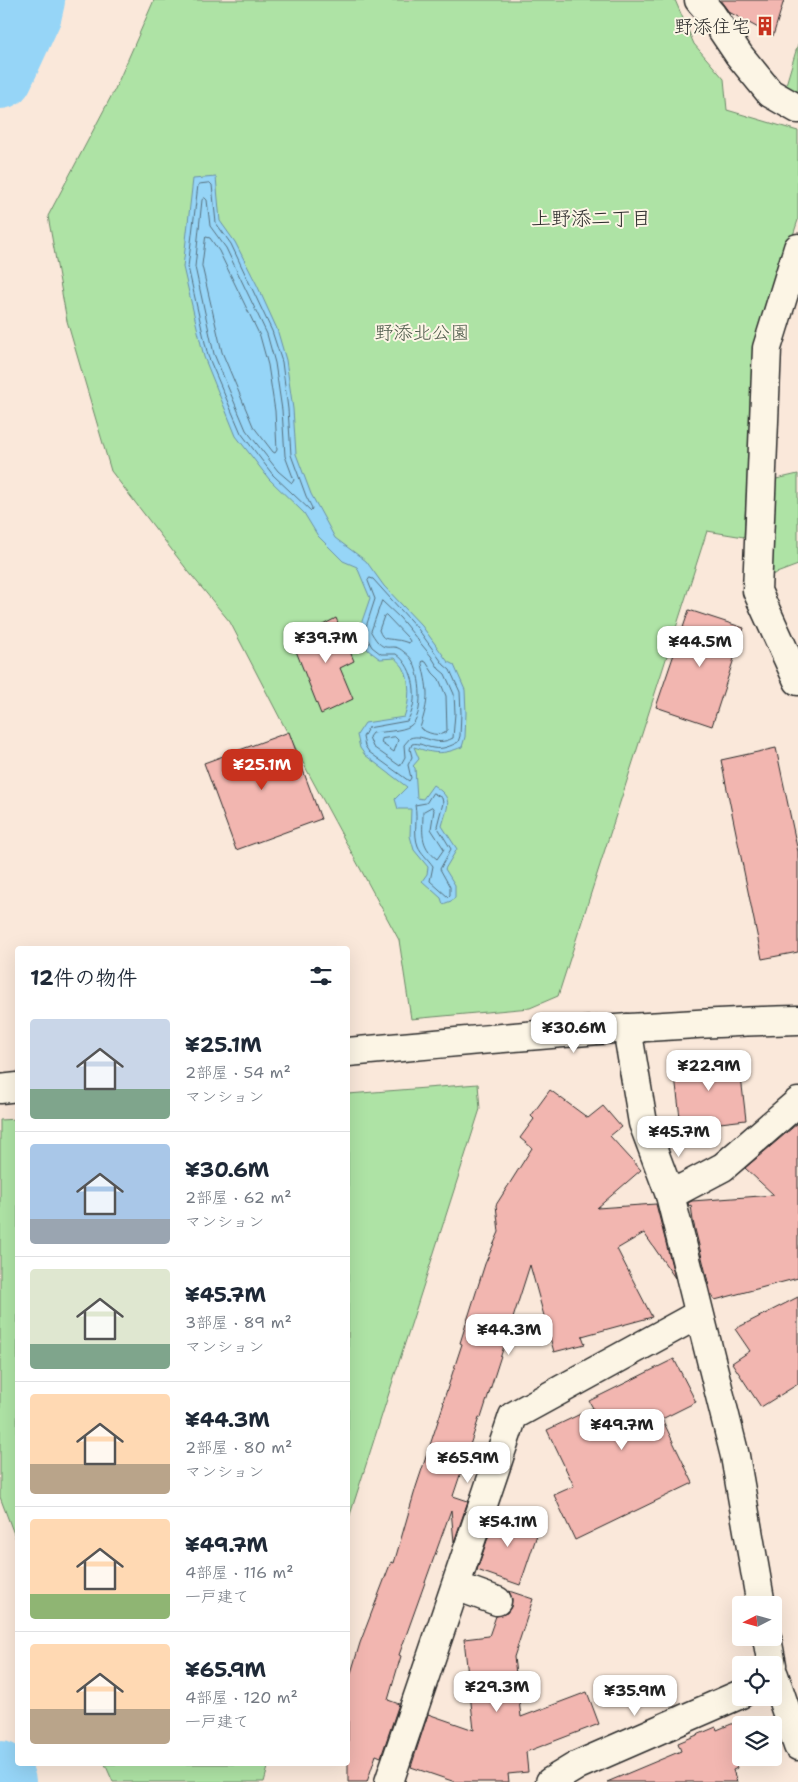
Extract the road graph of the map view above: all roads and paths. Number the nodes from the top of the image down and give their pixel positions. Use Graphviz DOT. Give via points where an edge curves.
graph roads {
  1 [pos="709,5"];
  2 [pos="798,109"];
  3 [pos="798,248"];
  4 [pos="798,681"];
  5 [pos="798,1020"];
  6 [pos="627,1028"];
  7 [pos="350,1052"];
  8 [pos="15,1087"];
  9 [pos="0,1089"];
  10 [pos="798,1102"];
  11 [pos="670,1195"];
  12 [pos="699,1314"];
  13 [pos="456,1586"];
  14 [pos="759,1596"];
  15 [pos="497,1601"];
  16 [pos="732,1699"];
  17 [pos="782,1699"];
  18 [pos="798,1746"];
  19 [pos="583,1774"];
  20 [pos="388,1782"];
  21 [pos="550,1782"];
  1 -- 2 [label="street" via="740,55 770,93"];
  3 -- 4 [label="street" via="767,348 757,591"];
  5 -- 6 [label="street"];
  6 -- 7 [label="street"];
  6 -- 11 [label="street" via="643,1123"];
  8 -- 9 [label="street"];
  10 -- 11 [label="street" via="722,1168"];
  11 -- 12 [label="street"];
  12 -- 13 [label="street" via="513,1416"];
  12 -- 14 [label="street" via="734,1456"];
  13 -- 15 [label="street"];
  13 -- 20 [label="street"];
  16 -- 19 [label="street"];
  17 -- 18 [label="street"];
  19 -- 21 [label="street"];
}
